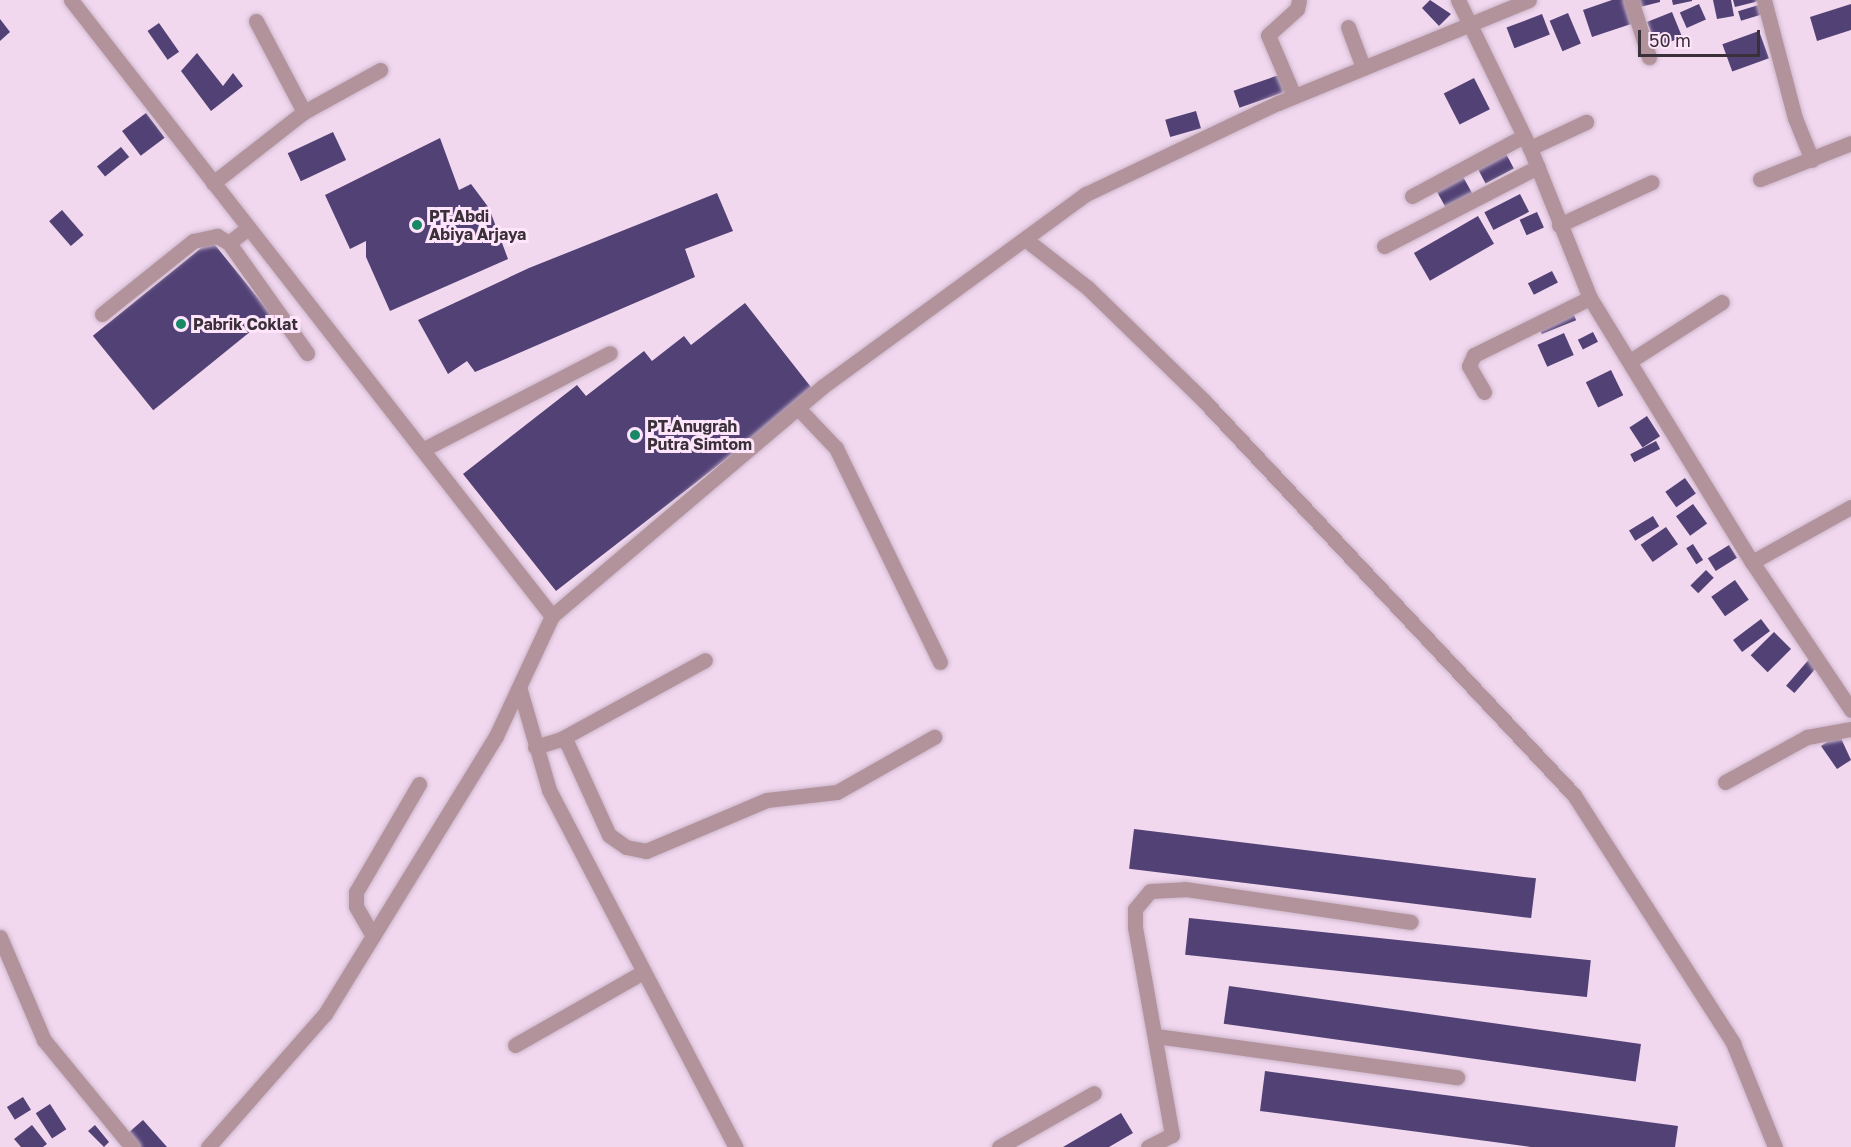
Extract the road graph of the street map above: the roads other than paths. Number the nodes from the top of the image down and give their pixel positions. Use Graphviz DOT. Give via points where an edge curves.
graph roads {
  1 [pos="70,0"];
  2 [pos="1299,0"];
  3 [pos="1458,0"];
  4 [pos="1529,0"];
  5 [pos="1631,0"];
  6 [pos="1764,0"];
  7 [pos="256,21"];
  8 [pos="1466,22"];
  9 [pos="1348,27"];
  10 [pos="1649,57"];
  11 [pos="1363,67"];
  12 [pos="380,70"];
  13 [pos="1294,96"];
  14 [pos="304,112"];
  15 [pos="1586,122"];
  16 [pos="1527,142"];
  17 [pos="1851,143"];
  18 [pos="1812,160"];
  19 [pos="1538,167"];
  20 [pos="1760,179"];
  21 [pos="1652,182"];
  22 [pos="213,183"];
  23 [pos="1412,196"];
  24 [pos="1559,225"];
  25 [pos="248,228"];
  26 [pos="1025,239"];
  27 [pos="229,243"];
  28 [pos="1384,246"];
  29 [pos="1590,298"];
  30 [pos="1722,302"];
  31 [pos="102,314"];
  32 [pos="307,353"];
  33 [pos="610,353"];
  34 [pos="1630,361"];
  35 [pos="1484,392"];
  36 [pos="798,408"];
  37 [pos="424,449"];
  38 [pos="1851,507"];
  39 [pos="1752,562"];
  40 [pos="552,616"];
  41 [pos="705,660"];
  42 [pos="940,662"];
  43 [pos="520,690"];
  44 [pos="1851,710"];
  45 [pos="1851,729"];
  46 [pos="934,737"];
  47 [pos="561,739"];
  48 [pos="535,747"];
  49 [pos="1725,782"];
  50 [pos="419,784"];
  51 [pos="1411,922"];
  52 [pos="373,936"];
  53 [pos="0,937"];
  54 [pos="641,973"];
  55 [pos="1156,1036"];
  56 [pos="515,1045"];
  57 [pos="1456,1077"];
  58 [pos="1094,1093"];
  59 [pos="1173,1141"];
  60 [pos="132,1147"];
  61 [pos="208,1147"];
  62 [pos="736,1147"];
  63 [pos="999,1147"];
  64 [pos="1148,1147"];
  65 [pos="1775,1147"];
  1 -- 22 [label="street"];
  2 -- 13 [label="street" via="1297,9 1268,38"];
  3 -- 8 [label="street"];
  4 -- 8 [label="street"];
  5 -- 10 [label="street"];
  6 -- 18 [label="street" via="1795,118"];
  7 -- 14 [label="street"];
  8 -- 11 [label="street"];
  8 -- 16 [label="street"];
  9 -- 11 [label="street"];
  11 -- 13 [label="street"];
  12 -- 14 [label="street"];
  13 -- 26 [label="street" via="1115,178"];
  14 -- 22 [label="street"];
  15 -- 16 [label="street"];
  16 -- 19 [label="street"];
  16 -- 23 [label="street"];
  17 -- 18 [label="street"];
  18 -- 20 [label="street"];
  19 -- 24 [label="street"];
  19 -- 28 [label="street"];
  21 -- 24 [label="street"];
  22 -- 25 [label="street"];
  24 -- 29 [label="street"];
  25 -- 27 [label="street"];
  25 -- 37 [label="street"];
  26 -- 36 [label="street"];
  26 -- 65 [label="street" via="1088,288 1204,401 1574,795 1733,1043"];
  27 -- 31 [label="street" via="217,236 194,241"];
  27 -- 32 [label="street"];
  29 -- 34 [label="street"];
  29 -- 35 [label="street" via="1474,355 1470,370"];
  30 -- 34 [label="street"];
  33 -- 37 [label="street"];
  34 -- 39 [label="street"];
  36 -- 40 [label="street"];
  36 -- 42 [label="street" via="836,448"];
  37 -- 40 [label="street"];
  38 -- 39 [label="street"];
  39 -- 44 [label="street"];
  40 -- 43 [label="street"];
  41 -- 47 [label="street"];
  43 -- 48 [label="street"];
  43 -- 52 [label="street"];
  45 -- 49 [label="street" via="1807,737"];
  46 -- 47 [label="street" via="837,792 767,800 646,851 626,847 609,835 571,748"];
  47 -- 48 [label="street"];
  48 -- 54 [label="street" via="549,790"];
  50 -- 52 [label="street" via="356,892 356,906"];
  51 -- 55 [label="street" via="1185,889 1150,891 1135,909 1135,927"];
  52 -- 61 [label="street" via="297,1052"];
  53 -- 60 [label="street" via="44,1040"];
  54 -- 56 [label="street"];
  54 -- 62 [label="street"];
  55 -- 57 [label="street"];
  55 -- 59 [label="street"];
  58 -- 63 [label="street"];
  59 -- 64 [label="street"];
}
